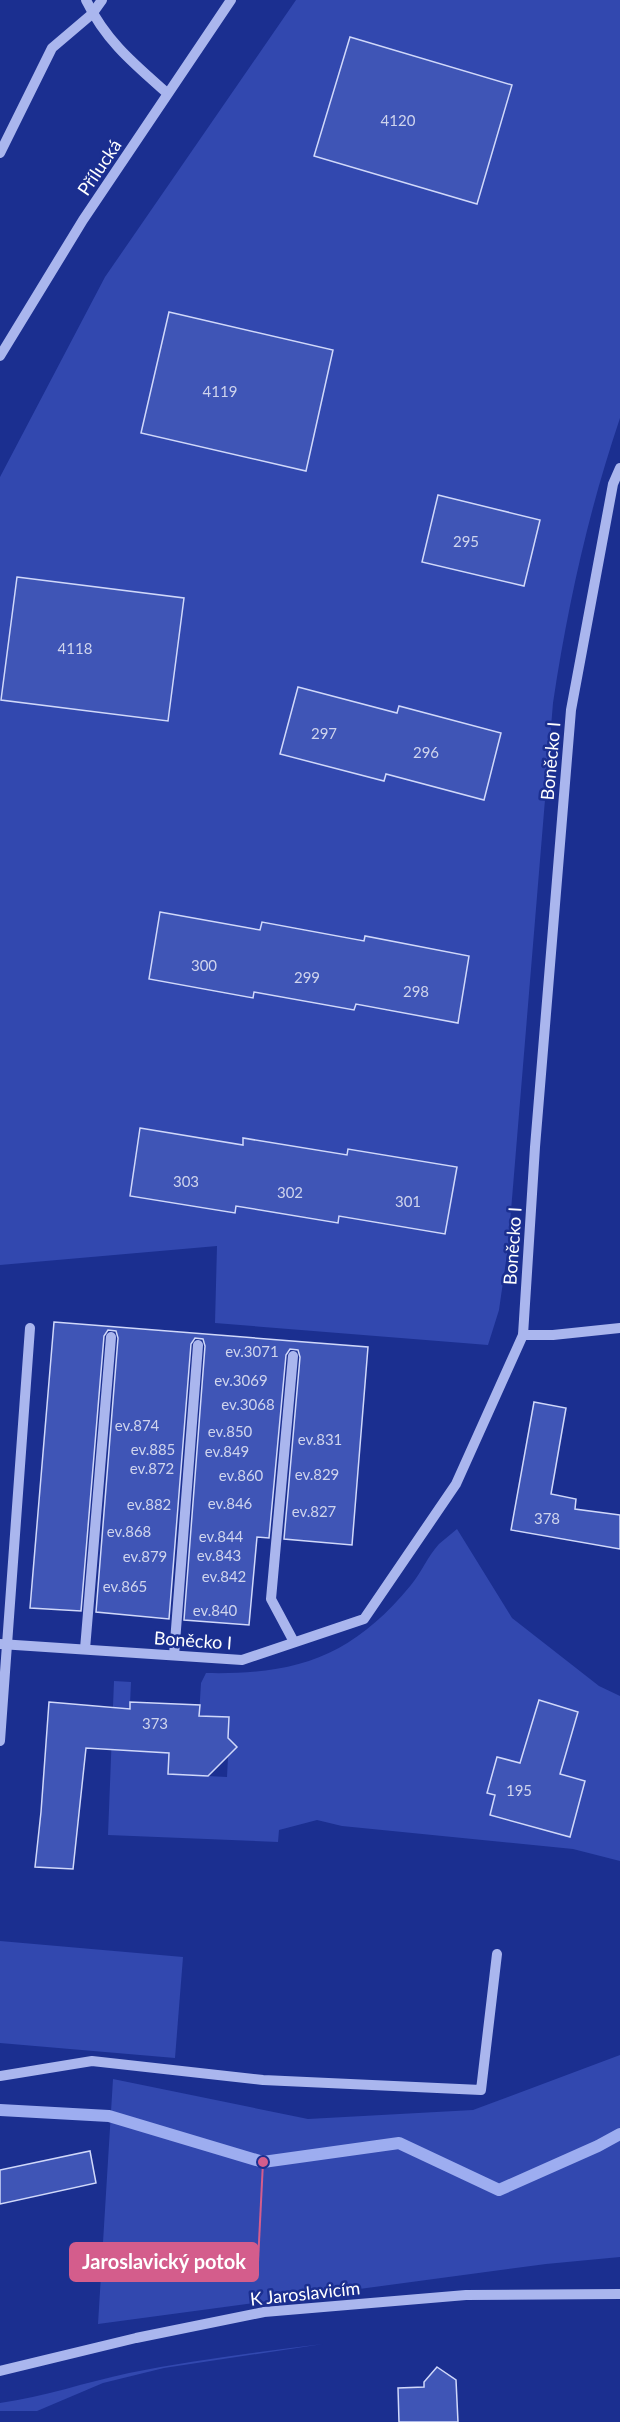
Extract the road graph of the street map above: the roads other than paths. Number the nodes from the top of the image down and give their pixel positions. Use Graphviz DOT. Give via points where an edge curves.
graph roads {
  1 [pos="86,0"];
  2 [pos="102,0"];
  3 [pos="231,0"];
  4 [pos="92,14"];
  5 [pos="167,93"];
  6 [pos="0,153"];
  7 [pos="0,356"];
  8 [pos="620,468"];
  9 [pos="30,1328"];
  10 [pos="620,1328"];
  11 [pos="523,1335"];
  12 [pos="111,1337"];
  13 [pos="198,1345"];
  14 [pos="293,1356"];
  15 [pos="294,1642"];
  16 [pos="4,1644"];
  17 [pos="85,1649"];
  18 [pos="174,1655"];
  19 [pos="0,1741"];
  20 [pos="497,1954"];
  21 [pos="0,2076"];
  22 [pos="620,2294"];
  23 [pos="0,2371"];
  1 -- 4 [label="street"];
  2 -- 4 [label="street"];
  3 -- 5 [label="street, Přílucká"];
  4 -- 5 [label="street" via="118,50"];
  4 -- 6 [label="street" via="52,48"];
  5 -- 7 [label="street, Přílucká"];
  8 -- 11 [label="street, Boněcko I" via="613,484 571,710"];
  9 -- 16 [label="street"];
  10 -- 11 [label="street"];
  11 -- 15 [label="street, Boněcko I" via="456,1484 364,1618"];
  12 -- 17 [label="street"];
  13 -- 18 [label="street"];
  14 -- 15 [label="street" via="271,1599"];
  15 -- 18 [label="street, Boněcko I" via="242,1660"];
  16 -- 17 [label="street, Boněcko I"];
  16 -- 19 [label="street"];
  17 -- 18 [label="street, Boněcko I"];
  20 -- 21 [label="street" via="481,2090 263,2080 92,2061"];
  22 -- 23 [label="street, K Jaroslavicím" via="466,2295 264,2312"];
}
